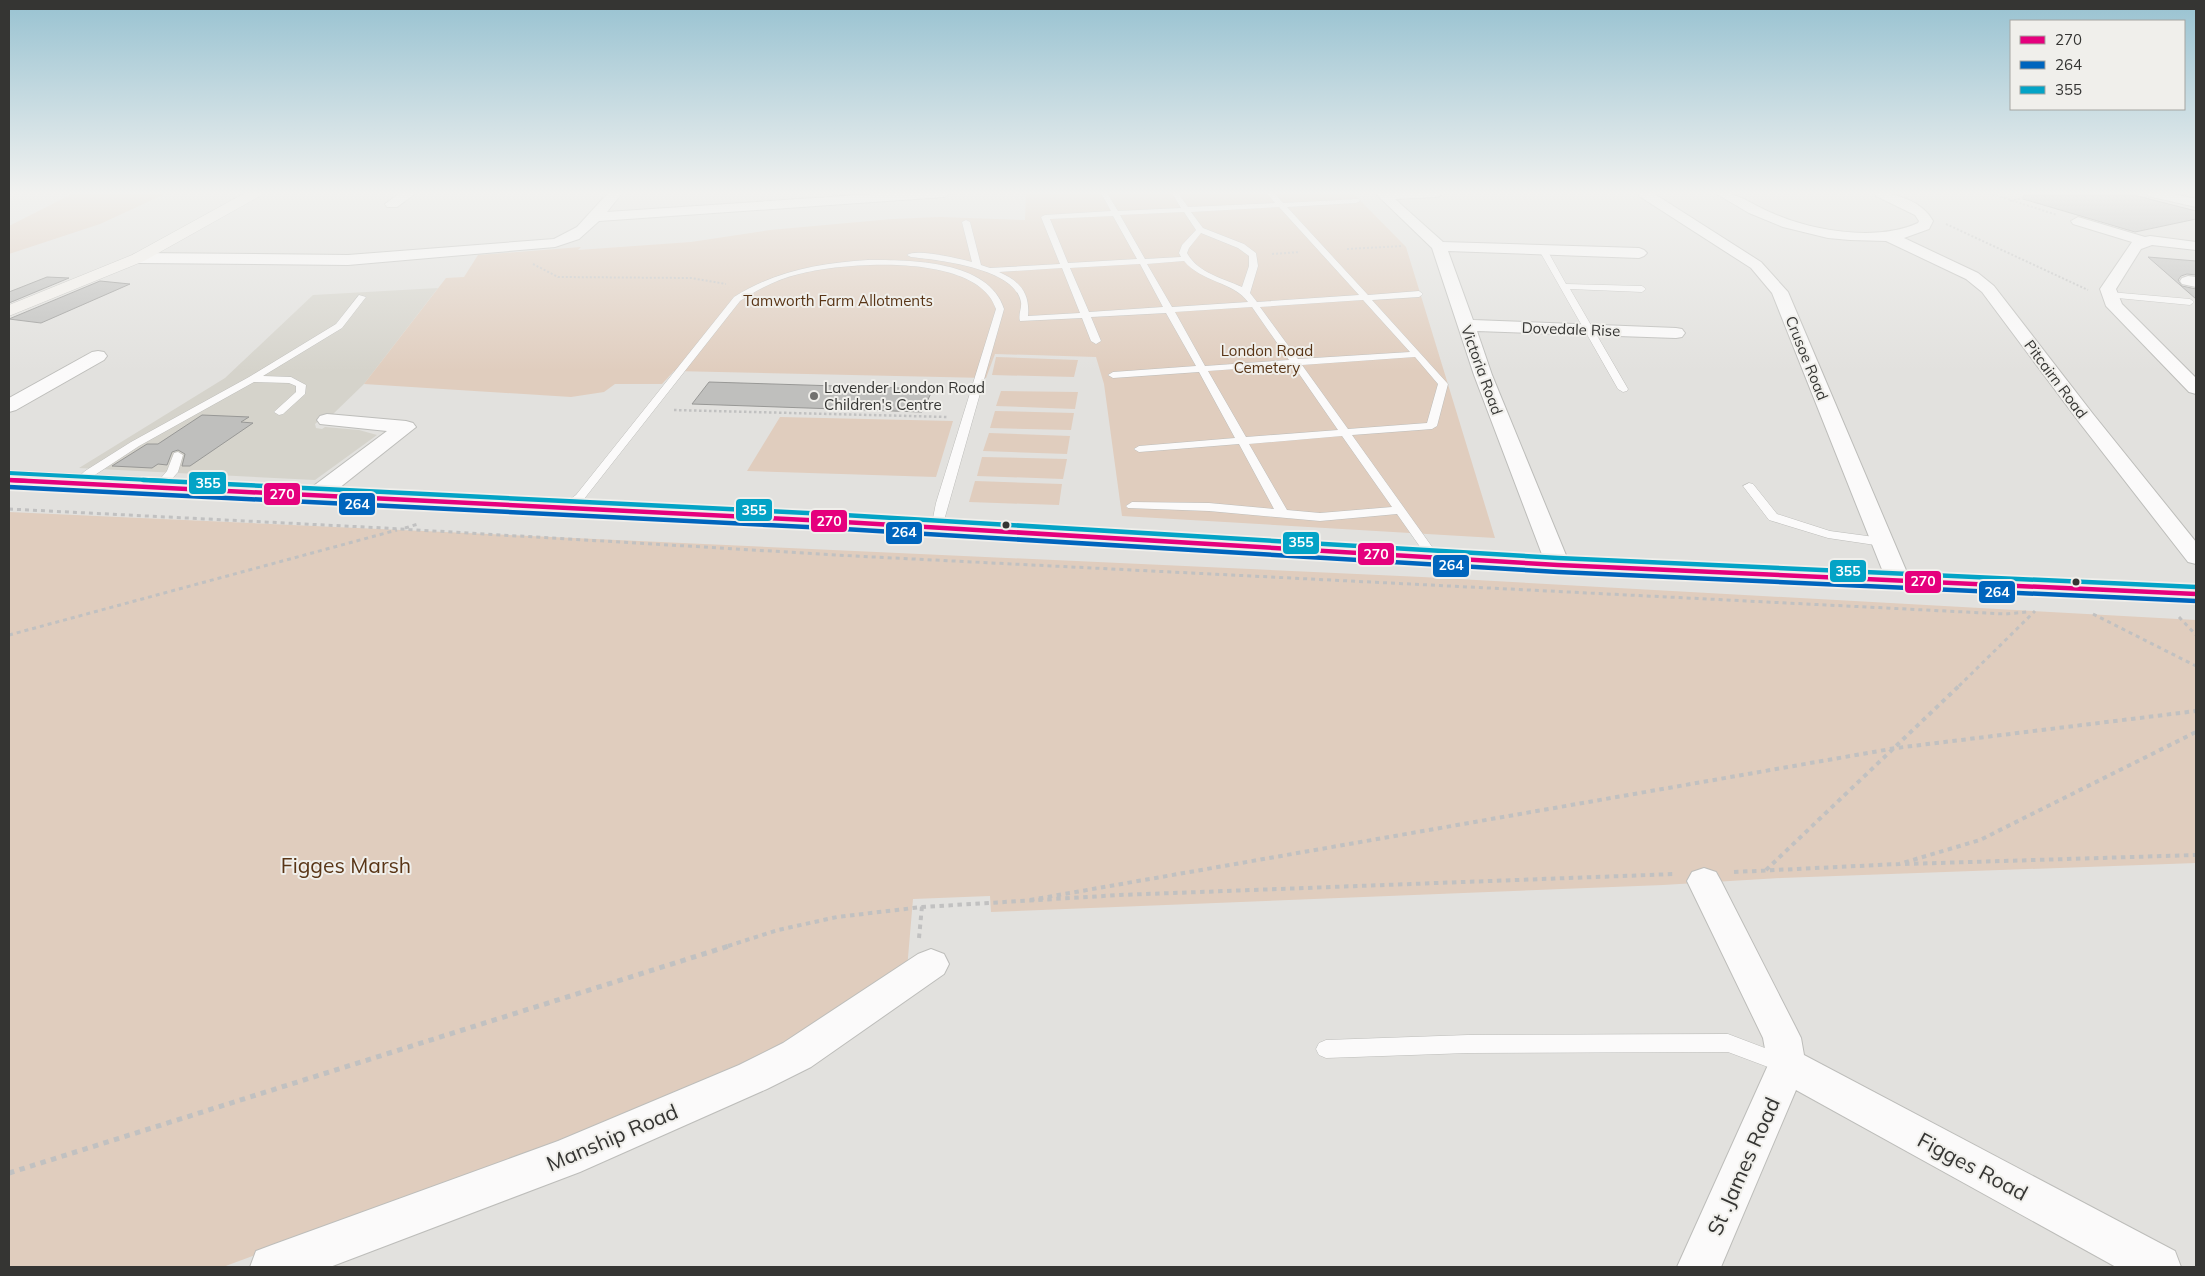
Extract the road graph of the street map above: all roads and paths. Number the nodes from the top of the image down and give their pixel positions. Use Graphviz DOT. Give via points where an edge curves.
graph roads {
  1 [pos="148,253"];
  2 [pos="443,253"];
  3 [pos="510,253"];
  4 [pos="974,253"];
  5 [pos="1059,253"];
  6 [pos="1138,253"];
  7 [pos="1182,253"];
  8 [pos="1250,253"];
  9 [pos="1324,253"];
  10 [pos="1441,253"];
  11 [pos="1545,253"];
  12 [pos="1624,253"];
  13 [pos="1639,253"];
  14 [pos="1737,253"];
  15 [pos="1923,253"];
  16 [pos="2009,253"];
  17 [pos="2130,253"];
  18 [pos="902,255"];
  19 [pos="138,258"];
  20 [pos="1185,259"];
  21 [pos="1143,261"];
  22 [pos="977,266"];
  23 [pos="1064,266"];
  24 [pos="988,270"];
  25 [pos="1565,286"];
  26 [pos="752,289"];
  27 [pos="1642,289"];
  28 [pos="1246,293"];
  29 [pos="1418,294"];
  30 [pos="362,297"];
  31 [pos="1365,297"];
  32 [pos="2111,298"];
  33 [pos="2190,302"];
  34 [pos="1255,304"];
  35 [pos="1170,310"];
  36 [pos="9,311"];
  37 [pos="1085,315"];
  38 [pos="1466,325"];
  39 [pos="1588,329"];
  40 [pos="1676,333"];
  41 [pos="1096,341"];
  42 [pos="2163,353"];
  43 [pos="1416,354"];
  44 [pos="98,356"];
  45 [pos="2188,356"];
  46 [pos="1295,362"];
  47 [pos="1203,368"];
  48 [pos="1113,375"];
  49 [pos="252,380"];
  50 [pos="2196,388"];
  51 [pos="1623,389"];
  52 [pos="9,406"];
  53 [pos="666,410"];
  54 [pos="279,412"];
  55 [pos="953,417"];
  56 [pos="327,420"];
  57 [pos="1344,432"];
  58 [pos="1243,440"];
  59 [pos="1139,449"];
  60 [pos="178,455"];
  61 [pos="9,480"];
  62 [pos="78,483"];
  63 [pos="160,486"];
  64 [pos="1750,486"];
  65 [pos="316,495"];
  66 [pos="1132,506"];
  67 [pos="565,507"];
  68 [pos="9,509"];
  69 [pos="1400,510"];
  70 [pos="1284,514"];
  71 [pos="937,528"];
  72 [pos="401,529"];
  73 [pos="1882,542"];
  74 [pos="2196,557"];
  75 [pos="1434,558"];
  76 [pos="1558,566"];
  77 [pos="1899,582"];
  78 [pos="2196,594"];
  79 [pos="2088,611"];
  80 [pos="2175,613"];
  81 [pos="9,635"];
  82 [pos="2196,635"];
  83 [pos="2196,666"];
  84 [pos="2196,711"];
  85 [pos="2196,732"];
  86 [pos="1896,748"];
  87 [pos="2196,855"];
  88 [pos="1899,864"];
  89 [pos="1766,871"];
  90 [pos="1705,876"];
  91 [pos="1018,902"];
  92 [pos="931,964"];
  93 [pos="1326,1048"];
  94 [pos="1787,1066"];
  95 [pos="9,1173"];
  96 [pos="272,1267"];
  97 [pos="1699,1267"];
  98 [pos="2159,1267"];
  1 -- 19 [label="street"];
  2 -- 19 [label="street" via="348,260"];
  3 -- 26 [label="path" via="558,277 691,278"];
  4 -- 22 [label="lane"];
  5 -- 23 [label="lane"];
  6 -- 21 [label="lane"];
  7 -- 20 [label="lane"];
  8 -- 28 [label="lane" via="1253,255 1254,270"];
  9 -- 31 [label="lane"];
  10 -- 38 [label="street, Victoria Road"];
  11 -- 25 [label="lane"];
  12 -- 13 [label="street"];
  14 -- 73 [label="street, Crusoe Road" via="1756,265 1780,292"];
  15 -- 74 [label="street, Pitcairn Road" via="1972,276 1988,289"];
  16 -- 32 [label="path"];
  17 -- 32 [label="street" via="2108,289"];
  18 -- 22 [label="lane" via="936,257"];
  19 -- 36 [label="street"];
  20 -- 21 [label="lane"];
  20 -- 28 [label="lane" via="1209,276"];
  21 -- 23 [label="lane"];
  21 -- 35 [label="lane"];
  22 -- 24 [label="lane"];
  23 -- 24 [label="lane"];
  23 -- 37 [label="lane"];
  24 -- 37 [label="lane" via="1005,278 1021,293 1026,311 1023,319"];
  25 -- 27 [label="lane"];
  25 -- 39 [label="lane"];
  26 -- 67 [label="lane" via="728,308 580,497"];
  26 -- 71 [label="lane" via="796,272 871,262 945,269 970,277 990,290 1000,309"];
  28 -- 34 [label="lane"];
  29 -- 31 [label="lane"];
  30 -- 49 [label="lane" via="338,326"];
  31 -- 34 [label="lane"];
  31 -- 43 [label="lane"];
  32 -- 33 [label="lane"];
  32 -- 42 [label="street"];
  34 -- 35 [label="lane"];
  34 -- 46 [label="lane"];
  35 -- 37 [label="lane"];
  35 -- 47 [label="lane"];
  37 -- 41 [label="lane"];
  38 -- 39 [label="street, Dovedale Rise"];
  38 -- 76 [label="street, Victoria Road"];
  39 -- 40 [label="street, Dovedale Rise"];
  39 -- 51 [label="lane"];
  42 -- 45 [label="street"];
  42 -- 50 [label="street"];
  43 -- 46 [label="lane"];
  43 -- 57 [label="lane" via="1442,384 1432,426"];
  44 -- 52 [label="street"];
  46 -- 47 [label="lane"];
  46 -- 57 [label="lane"];
  47 -- 48 [label="lane"];
  47 -- 58 [label="lane"];
  49 -- 54 [label="lane" via="291,380 301,385 301,392 293,402"];
  49 -- 62 [label="lane" via="135,444"];
  53 -- 55 [label="path"];
  56 -- 65 [label="street" via="406,427"];
  57 -- 58 [label="lane"];
  57 -- 69 [label="lane"];
  58 -- 59 [label="lane"];
  58 -- 70 [label="lane"];
  60 -- 63 [label="lane" via="172,472"];
  61 -- 62 [label="main road"];
  62 -- 63 [label="main road"];
  63 -- 65 [label="main road"];
  64 -- 73 [label="lane" via="1773,517 1828,534"];
  65 -- 67 [label="main road"];
  66 -- 70 [label="lane" via="1209,507"];
  67 -- 71 [label="main road"];
  68 -- 72 [label="path"];
  69 -- 70 [label="lane" via="1320,517"];
  69 -- 75 [label="lane"];
  71 -- 75 [label="main road"];
  72 -- 81 [label="path"];
  72 -- 86 [label="path" via="854,556 2006,614 2035,610"];
  73 -- 77 [label="street, Crusoe Road"];
  75 -- 76 [label="main road"];
  76 -- 77 [label="main road"];
  77 -- 78 [label="main road"];
  79 -- 83 [label="path"];
  80 -- 82 [label="path"];
  84 -- 86 [label="path"];
  85 -- 88 [label="path" via="1980,840"];
  86 -- 89 [label="path"];
  86 -- 91 [label="path"];
  87 -- 88 [label="path"];
  88 -- 89 [label="path"];
  89 -- 90 [label="path"];
  90 -- 91 [label="path" via="1120,895"];
  90 -- 94 [label="street" via="1782,1038"];
  91 -- 95 [label="path" via="922,906 854,914 778,930"];
  92 -- 96 [label="street, Manship Road" via="797,1055 753,1077 565,1158"];
  93 -- 94 [label="lane" via="1728,1043"];
  94 -- 97 [label="street, St .James Road"];
  94 -- 98 [label="street, Figges Road"];
}
